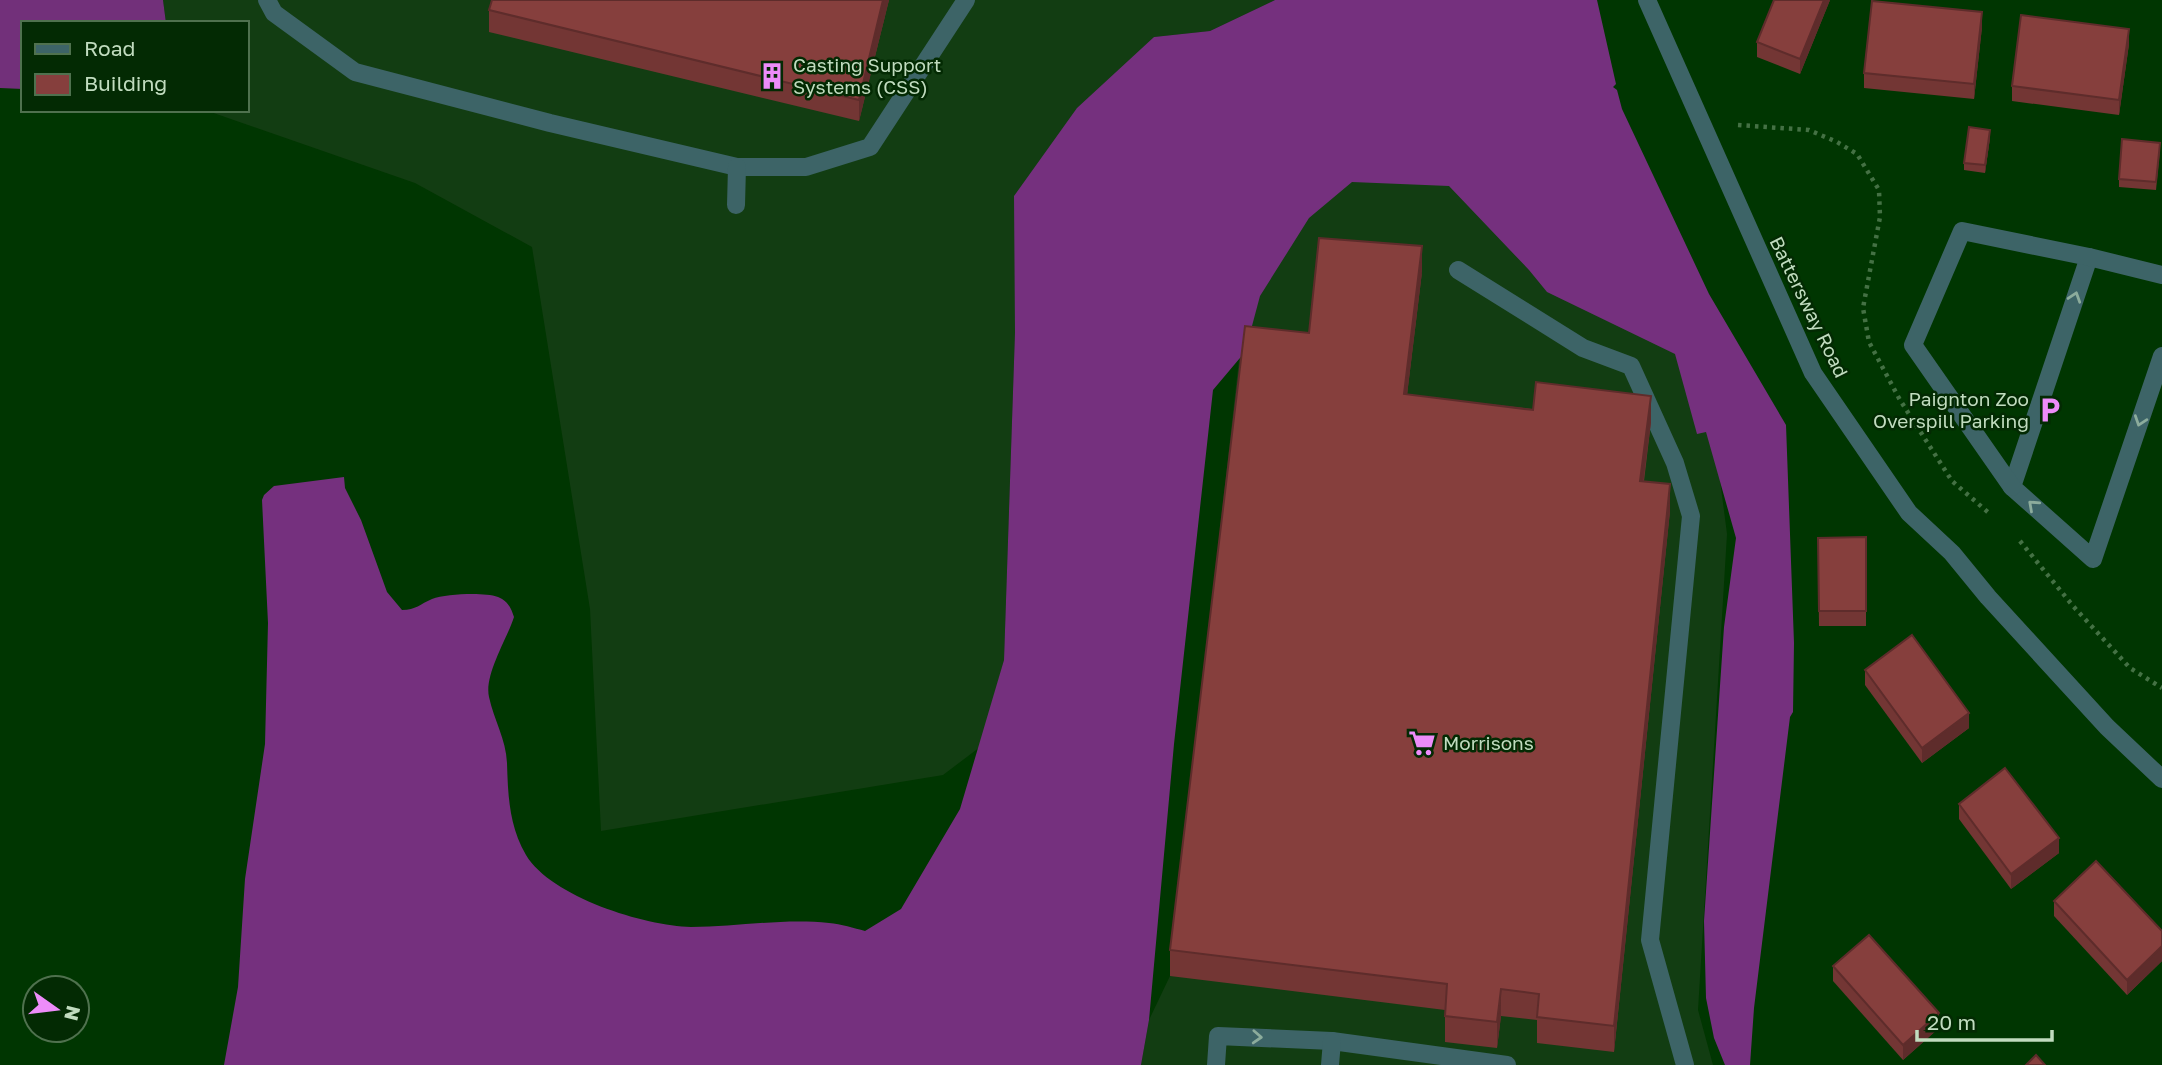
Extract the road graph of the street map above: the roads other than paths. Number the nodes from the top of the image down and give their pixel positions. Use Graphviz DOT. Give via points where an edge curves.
graph roads {
  1 [pos="267,0"];
  2 [pos="965,0"];
  3 [pos="1647,0"];
  4 [pos="737,167"];
  5 [pos="736,205"];
  6 [pos="2089,257"];
  7 [pos="1458,270"];
  8 [pos="2162,275"];
  9 [pos="2162,356"];
  10 [pos="2012,486"];
  11 [pos="2162,779"];
  12 [pos="1332,1041"];
  13 [pos="1446,1061"];
  14 [pos="1216,1065"];
  15 [pos="1330,1065"];
  16 [pos="1507,1065"];
  17 [pos="1685,1065"];
  1 -- 4 [label="street" via="274,13 355,72"];
  2 -- 4 [label="street" via="870,147 806,167"];
  3 -- 11 [label="street, Battersway Road" via="1813,373 1909,513 1952,553 2107,727"];
  4 -- 5 [label="street"];
  6 -- 8 [label="street"];
  10 -- 6 [label="street, one-way"];
  6 -- 10 [label="street" via="1962,231 1913,345"];
  7 -- 17 [label="street" via="1583,348 1631,366 1675,463 1691,516 1650,940"];
  9 -- 10 [label="street, one-way" via="2093,559"];
  12 -- 13 [label="street"];
  14 -- 12 [label="street, one-way" via="1218,1035"];
  12 -- 15 [label="street"];
  13 -- 16 [label="street"];
}
